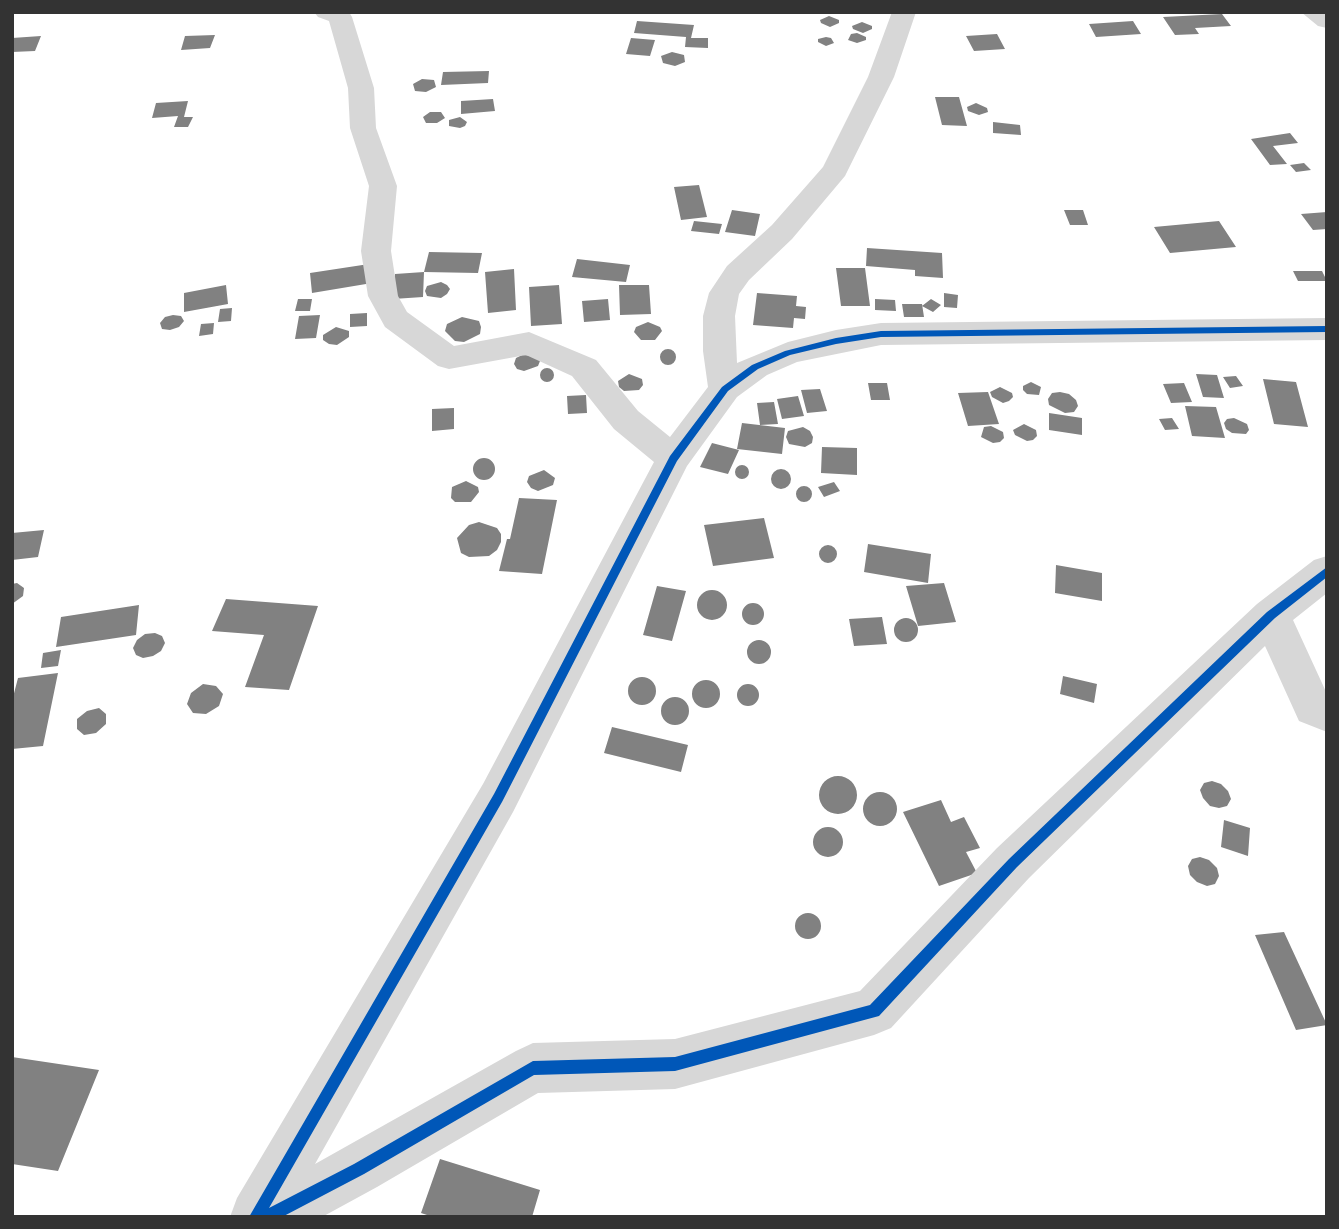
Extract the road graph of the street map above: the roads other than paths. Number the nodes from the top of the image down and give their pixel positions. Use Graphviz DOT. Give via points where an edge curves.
graph roads {
  1 [pos="326,12"];
  2 [pos="904,12"];
  3 [pos="1313,12"];
  4 [pos="1327,21"];
  5 [pos="1327,329"];
  6 [pos="725,389"];
  7 [pos="673,458"];
  8 [pos="1327,572"];
  9 [pos="1271,615"];
  10 [pos="1327,714"];
  11 [pos="257,1217"];
  12 [pos="267,1217"];
  1 -- 7 [label="street" via="340,17 361,88 363,128 383,186 376,251 383,296 396,319 449,358 529,343 584,368 626,420"];
  2 -- 6 [label="street" via="881,77 835,170 724,293 719,340"];
  3 -- 4 [label="street"];
  5 -- 6 [label="street" via="881,334 788,353 755,367"];
  6 -- 7 [label="street"];
  7 -- 11 [label="street" via="498,798"];
  8 -- 9 [label="street"];
  9 -- 10 [label="street" via="1313,708"];
  9 -- 12 [label="street" via="1013,863 874,1011 675,1063 533,1068"];
}
